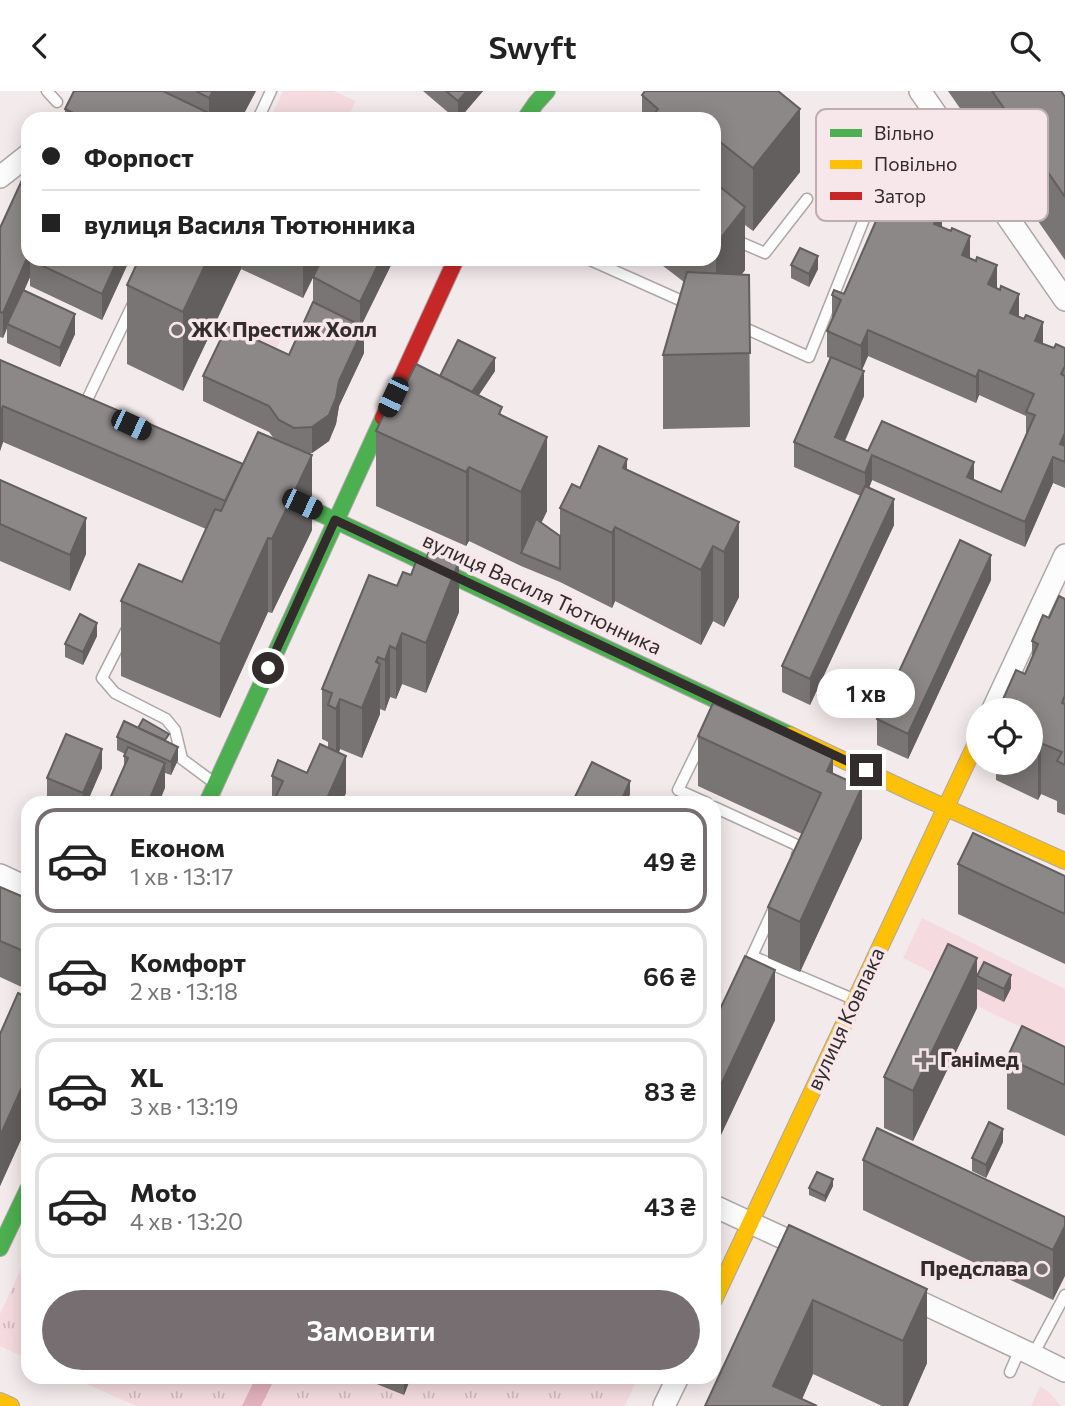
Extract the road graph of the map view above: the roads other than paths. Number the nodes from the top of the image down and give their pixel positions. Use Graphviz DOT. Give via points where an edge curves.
graph roads {
  1 [pos="47,91"];
  2 [pos="271,91"];
  3 [pos="547,91"];
  4 [pos="920,91"];
  5 [pos="932,109"];
  6 [pos="63,112"];
  7 [pos="261,112"];
  8 [pos="530,112"];
  9 [pos="21,162"];
  10 [pos="0,177"];
  11 [pos="807,199"];
  12 [pos="863,221"];
  13 [pos="1010,221"];
  14 [pos="721,232"];
  15 [pos="453,266"];
  16 [pos="604,266"];
  17 [pos="138,295"];
  18 [pos="1065,300"];
  19 [pos="699,308"];
  20 [pos="723,319"];
  21 [pos="85,404"];
  22 [pos="262,486"];
  23 [pos="335,520"];
  24 [pos="1065,555"];
  25 [pos="135,614"];
  26 [pos="999,698"];
  27 [pos="711,724"];
  28 [pos="966,764"];
  29 [pos="215,784"];
  30 [pos="210,796"];
  31 [pos="691,796"];
  32 [pos="946,807"];
  33 [pos="721,810"];
  34 [pos="1065,861"];
  35 [pos="790,871"];
  36 [pos="0,875"];
  37 [pos="21,885"];
  38 [pos="779,895"];
  39 [pos="856,1000"];
  40 [pos="21,1204"];
  41 [pos="721,1209"];
  42 [pos="750,1223"];
  43 [pos="0,1248"];
  44 [pos="820,1255"];
  45 [pos="881,1284"];
  46 [pos="721,1285"];
  47 [pos="1065,1295"];
  48 [pos="1027,1352"];
  49 [pos="1065,1371"];
  50 [pos="1010,1372"];
  51 [pos="675,1384"];
  52 [pos="0,1401"];
  53 [pos="10,1406"];
  54 [pos="664,1406"];
  1 -- 6 [label="lane"];
  2 -- 7 [label="lane"];
  3 -- 8 [label="street"];
  4 -- 5 [label="street"];
  9 -- 10 [label="street"];
  11 -- 14 [label="lane" via="765,253"];
  12 -- 20 [label="lane" via="809,357"];
  13 -- 18 [label="street"];
  15 -- 23 [label="street"];
  16 -- 19 [label="lane"];
  17 -- 21 [label="lane"];
  22 -- 23 [label="street, вулиця Василя Тютюнника"];
  23 -- 29 [label="street"];
  23 -- 32 [label="street, вулиця Василя Тютюнника" via="719,707"];
  24 -- 26 [label="street"];
  25 -- 29 [label="lane" via="102,678 115,693 166,719 175,730 182,759"];
  27 -- 31 [label="lane" via="678,790"];
  28 -- 32 [label="street, вулиця Ковпака"];
  29 -- 30 [label="street"];
  32 -- 34 [label="street, вулиця Василя Тютюнника"];
  32 -- 39 [label="street, вулиця Ковпака"];
  33 -- 35 [label="lane" via="801,847"];
  36 -- 37 [label="street"];
  38 -- 39 [label="lane" via="752,955"];
  39 -- 42 [label="street, вулиця Ковпака"];
  40 -- 43 [label="street"];
  41 -- 42 [label="street"];
  42 -- 44 [label="street"];
  42 -- 46 [label="street, вулиця Ковпака"];
  45 -- 48 [label="street"];
  47 -- 48 [label="lane"];
  48 -- 49 [label="street"];
  48 -- 50 [label="lane"];
  51 -- 54 [label="street"];
  52 -- 53 [label="street"];
}
